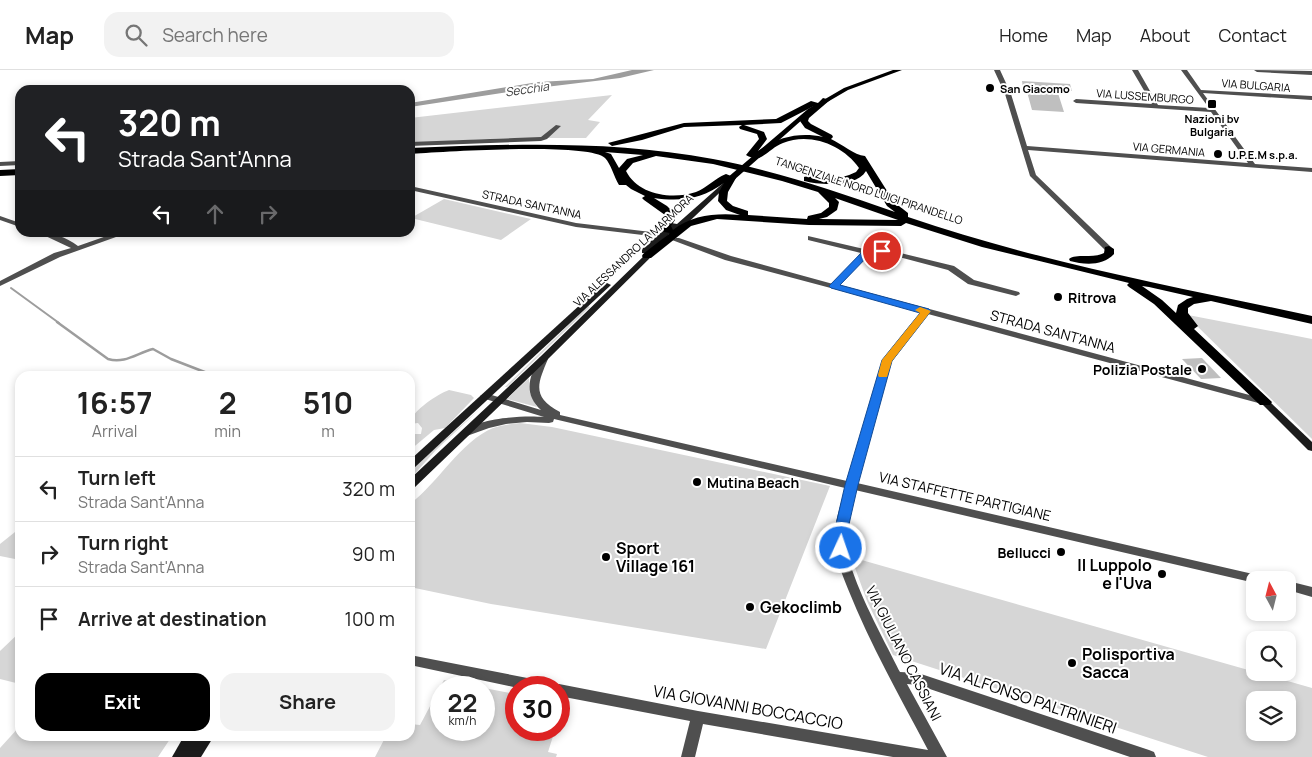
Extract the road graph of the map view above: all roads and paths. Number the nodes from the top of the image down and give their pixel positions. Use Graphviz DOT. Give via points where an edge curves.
graph roads {
  1 [pos="892,70"];
  2 [pos="899,70"];
  3 [pos="997,70"];
  4 [pos="1135,70"];
  5 [pos="1185,70"];
  6 [pos="1256,70"];
  7 [pos="1312,73"];
  8 [pos="1199,91"];
  9 [pos="1312,98"];
  10 [pos="826,100"];
  11 [pos="1076,101"];
  12 [pos="814,103"];
  13 [pos="1156,106"];
  14 [pos="1212,110"];
  15 [pos="558,126"];
  16 [pos="415,144"];
  17 [pos="575,145"];
  18 [pos="1024,148"];
  19 [pos="415,150"];
  20 [pos="681,154"];
  21 [pos="753,156"];
  22 [pos="15,163"];
  23 [pos="0,164"];
  24 [pos="1253,166"];
  25 [pos="1312,170"];
  26 [pos="15,171"];
  27 [pos="0,172"];
  28 [pos="729,178"];
  29 [pos="800,178"];
  30 [pos="814,188"];
  31 [pos="415,189"];
  32 [pos="908,217"];
  33 [pos="0,218"];
  34 [pos="15,223"];
  35 [pos="932,229"];
  36 [pos="668,230"];
  37 [pos="651,234"];
  38 [pos="53,237"];
  39 [pos="111,237"];
  40 [pos="811,238"];
  41 [pos="676,240"];
  42 [pos="75,248"];
  43 [pos="1016,248"];
  44 [pos="1109,249"];
  45 [pos="867,251"];
  46 [pos="647,256"];
  47 [pos="1107,274"];
  48 [pos="1137,279"];
  49 [pos="0,284"];
  50 [pos="834,286"];
  51 [pos="1016,294"];
  52 [pos="1226,301"];
  53 [pos="926,311"];
  54 [pos="1312,315"];
  55 [pos="1312,320"];
  56 [pos="543,359"];
  57 [pos="485,396"];
  58 [pos="499,400"];
  59 [pos="1265,402"];
  60 [pos="573,422"];
  61 [pos="463,435"];
  62 [pos="1310,444"];
  63 [pos="415,461"];
  64 [pos="415,480"];
  65 [pos="851,485"];
  66 [pos="1246,576"];
  67 [pos="1296,588"];
  68 [pos="1312,592"];
  69 [pos="415,661"];
  70 [pos="896,677"];
  71 [pos="505,679"];
  72 [pos="570,692"];
  73 [pos="698,717"];
  74 [pos="189,741"];
  75 [pos="204,741"];
  76 [pos="179,757"];
  77 [pos="193,757"];
  78 [pos="688,757"];
  79 [pos="931,757"];
  80 [pos="940,757"];
  81 [pos="1149,757"];
  1 -- 12 [label="main road, VIA ALESSANDRO LA MARMORA" via="856,82"];
  2 -- 10 [label="main road, VIA ALESSANDRO LA MARMORA" via="853,86"];
  3 -- 18 [label="street" via="1008,94"];
  4 -- 13 [label="street"];
  5 -- 8 [label="street"];
  6 -- 7 [label="street"];
  8 -- 9 [label="street, VIA BULGARIA"];
  8 -- 14 [label="street"];
  10 -- 21 [label="main road, VIA ALESSANDRO LA MARMORA" via="800,116"];
  10 -- 32 [label="highway" via="805,117 806,124 858,154 890,204"];
  11 -- 13 [label="street, VIA LUSSEMBURGO"];
  12 -- 17 [label="highway" via="772,122 684,125 639,138"];
  12 -- 21 [label="main road, VIA ALESSANDRO LA MARMORA" via="795,116"];
  13 -- 14 [label="street, VIA LUSSEMBURGO"];
  14 -- 24 [label="street"];
  15 -- 16 [label="street" via="541,139"];
  17 -- 19 [label="highway, TANGENZIALE NORD LUIGI PIRANDELLO"];
  17 -- 20 [label="highway, TANGENZIALE NORD LUIGI PIRANDELLO"];
  17 -- 36 [label="highway" via="608,156 624,185 668,210 671,217 666,226"];
  18 -- 24 [label="street, VIA GERMANIA"];
  18 -- 44 [label="street" via="1033,176"];
  20 -- 21 [label="highway" via="662,144 661,135 672,129 708,125 755,130 763,139"];
  20 -- 28 [label="highway" via="628,162 623,166 623,174 644,192 670,198 702,193"];
  20 -- 29 [label="highway, TANGENZIALE NORD LUIGI PIRANDELLO" via="736,162"];
  20 -- 30 [label="highway, TANGENZIALE NORD LUIGI PIRANDELLO" via="756,170"];
  21 -- 28 [label="main road, VIA ALESSANDRO LA MARMORA"];
  21 -- 29 [label="highway" via="782,140 815,139 832,142 844,149 863,168 860,174 847,180 826,182"];
  22 -- 23 [label="street"];
  24 -- 25 [label="street, VIA GERMANIA"];
  26 -- 27 [label="highway"];
  28 -- 30 [label="highway" via="721,195 727,206 775,217 812,218 830,212 834,202"];
  28 -- 36 [label="main road, VIA ALESSANDRO LA MARMORA"];
  28 -- 46 [label="main road, VIA ALESSANDRO LA MARMORA"];
  29 -- 32 [label="highway, TANGENZIALE NORD LUIGI PIRANDELLO"];
  30 -- 35 [label="highway, TANGENZIALE NORD LUIGI PIRANDELLO"];
  31 -- 37 [label="street, STRADA SANT'ANNA" via="576,225"];
  32 -- 43 [label="highway, TANGENZIALE NORD LUIGI PIRANDELLO"];
  33 -- 34 [label="street"];
  35 -- 46 [label="highway" via="889,222 810,222 717,216 687,224"];
  35 -- 47 [label="highway, TANGENZIALE NORD LUIGI PIRANDELLO"];
  36 -- 57 [label="main road, VIA ALESSANDRO LA MARMORA"];
  38 -- 42 [label="street"];
  39 -- 42 [label="street"];
  40 -- 45 [label="street, STRADA SANT'ANNA"];
  41 -- 50 [label="street, STRADA SANT'ANNA" via="728,258"];
  42 -- 49 [label="street"];
  43 -- 44 [label="highway" via="1094,261 1109,254"];
  43 -- 48 [label="highway, TANGENZIALE NORD LUIGI PIRANDELLO"];
  45 -- 50 [label="street"];
  45 -- 51 [label="street, STRADA SANT'ANNA" via="884,251 951,268 971,282"];
  46 -- 56 [label="main road, VIA ALESSANDRO LA MARMORA"];
  47 -- 48 [label="highway, TANGENZIALE NORD LUIGI PIRANDELLO"];
  47 -- 59 [label="highway" via="1150,295"];
  48 -- 52 [label="highway"];
  48 -- 54 [label="highway"];
  50 -- 53 [label="street, STRADA SANT'ANNA"];
  52 -- 55 [label="highway"];
  52 -- 59 [label="highway" via="1191,301 1182,307 1182,313"];
  53 -- 59 [label="street, STRADA SANT'ANNA"];
  53 -- 65 [label="street, VIA GIULIANO CASSIANI" via="887,360"];
  56 -- 58 [label="main road, VIA ALESSANDRO LA MARMORA"];
  56 -- 60 [label="street, VIA STAFFETTE PARTIGIANE" via="532,384 534,394 551,412"];
  57 -- 58 [label="street, VIA STAFFETTE PARTIGIANE"];
  57 -- 63 [label="main road, VIA ALESSANDRO LA MARMORA"];
  58 -- 60 [label="street, VIA STAFFETTE PARTIGIANE"];
  58 -- 61 [label="main road, VIA ALESSANDRO LA MARMORA"];
  59 -- 62 [label="main road"];
  60 -- 61 [label="street" via="512,418"];
  60 -- 65 [label="street, VIA STAFFETTE PARTIGIANE"];
  61 -- 64 [label="main road, VIA ALESSANDRO LA MARMORA"];
  65 -- 66 [label="street, VIA STAFFETTE PARTIGIANE"];
  65 -- 70 [label="street, VIA GIULIANO CASSIANI" via="840,533 841,548 861,606"];
  67 -- 68 [label="street"];
  69 -- 71 [label="street"];
  70 -- 80 [label="street, VIA GIULIANO CASSIANI"];
  70 -- 81 [label="street, VIA ALFONSO PALTRINIERI" via="918,679"];
  72 -- 73 [label="street, VIA GIOVANNI BOCCACCIO"];
  73 -- 78 [label="street"];
  73 -- 79 [label="street, VIA GIOVANNI BOCCACCIO"];
  74 -- 76 [label="main road"];
  75 -- 77 [label="main road"];
}
